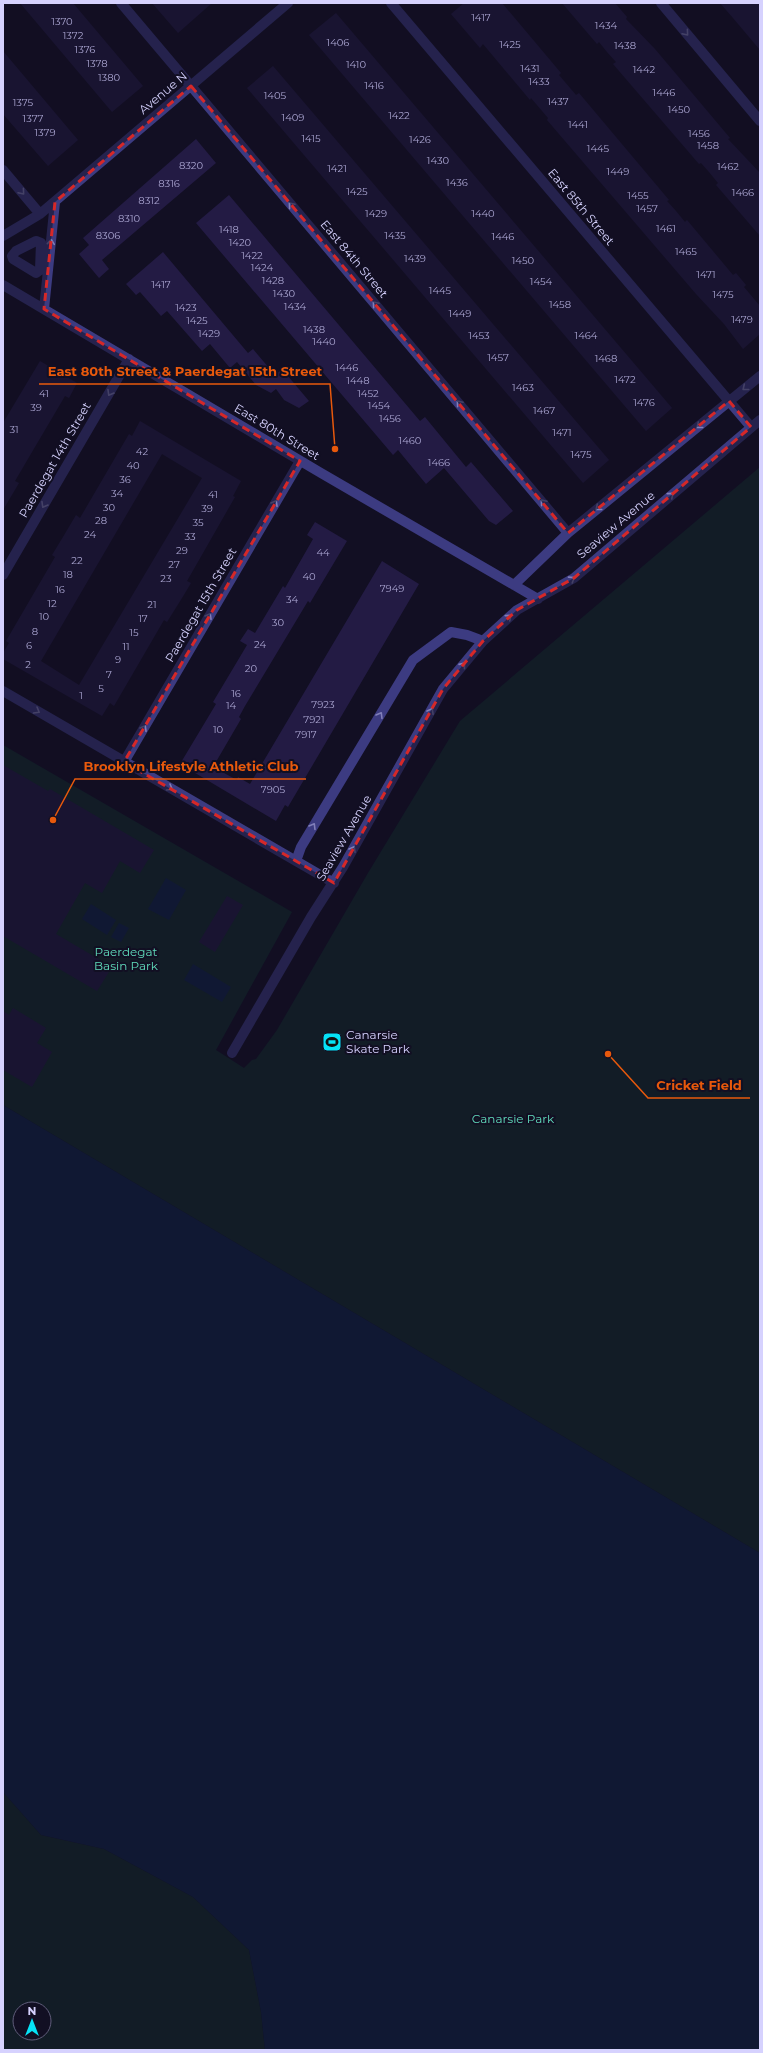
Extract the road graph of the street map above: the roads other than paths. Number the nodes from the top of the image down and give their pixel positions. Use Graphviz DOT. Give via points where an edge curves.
graph roads {
  1 [pos="120,3"];
  2 [pos="288,3"];
  3 [pos="392,3"];
  4 [pos="661,3"];
  5 [pos="191,86"];
  6 [pos="760,120"];
  7 [pos="3,170"];
  8 [pos="55,202"];
  9 [pos="40,214"];
  10 [pos="3,236"];
  11 [pos="3,285"];
  12 [pos="44,308"];
  13 [pos="129,359"];
  14 [pos="760,376"];
  15 [pos="729,401"];
  16 [pos="760,420"];
  17 [pos="751,427"];
  18 [pos="300,461"];
  19 [pos="568,533"];
  20 [pos="3,575"];
  21 [pos="514,585"];
  22 [pos="538,598"];
  23 [pos="483,640"];
  24 [pos="3,691"];
  25 [pos="124,762"];
  26 [pos="296,861"];
  27 [pos="334,883"];
  28 [pos="232,1053"];
  1 -- 5 [label="street, East 84th Street"];
  2 -- 5 [label="street, Avenue N"];
  3 -- 15 [label="street, East 85th Street"];
  4 -- 6 [label="street, one-way"];
  5 -- 8 [label="street, Avenue N"];
  19 -- 5 [label="street, East 84th Street, one-way"];
  7 -- 9 [label="street, one-way"];
  8 -- 9 [label="street, Avenue N"];
  12 -- 8 [label="street, one-way"];
  9 -- 10 [label="street, Avenue N"];
  11 -- 12 [label="street, East 80th Street"];
  12 -- 13 [label="street, East 80th Street"];
  13 -- 18 [label="street, East 80th Street"];
  13 -- 20 [label="street, Paerdegat 14th Street, one-way"];
  14 -- 15 [label="street, Seaview Avenue, one-way"];
  15 -- 17 [label="street, East 85th Street"];
  15 -- 19 [label="street, Seaview Avenue, one-way"];
  16 -- 17 [label="street, Seaview Avenue"];
  22 -- 17 [label="street, Seaview Avenue, one-way" via="574,578"];
  18 -- 21 [label="street, East 80th Street"];
  25 -- 18 [label="street, Paerdegat 15th Street, one-way"];
  19 -- 21 [label="street, Seaview Avenue"];
  21 -- 22 [label="street, East 80th Street"];
  23 -- 22 [label="street, Seaview Avenue, one-way" via="517,610"];
  26 -- 23 [label="street, one-way" via="301,847 413,660 451,632"];
  27 -- 23 [label="street, Seaview Avenue, one-way" via="443,689"];
  24 -- 25 [label="street, one-way"];
  25 -- 26 [label="street, one-way"];
  26 -- 27 [label="street"];
  27 -- 28 [label="street, Seaview Avenue" via="311,917"];
}
